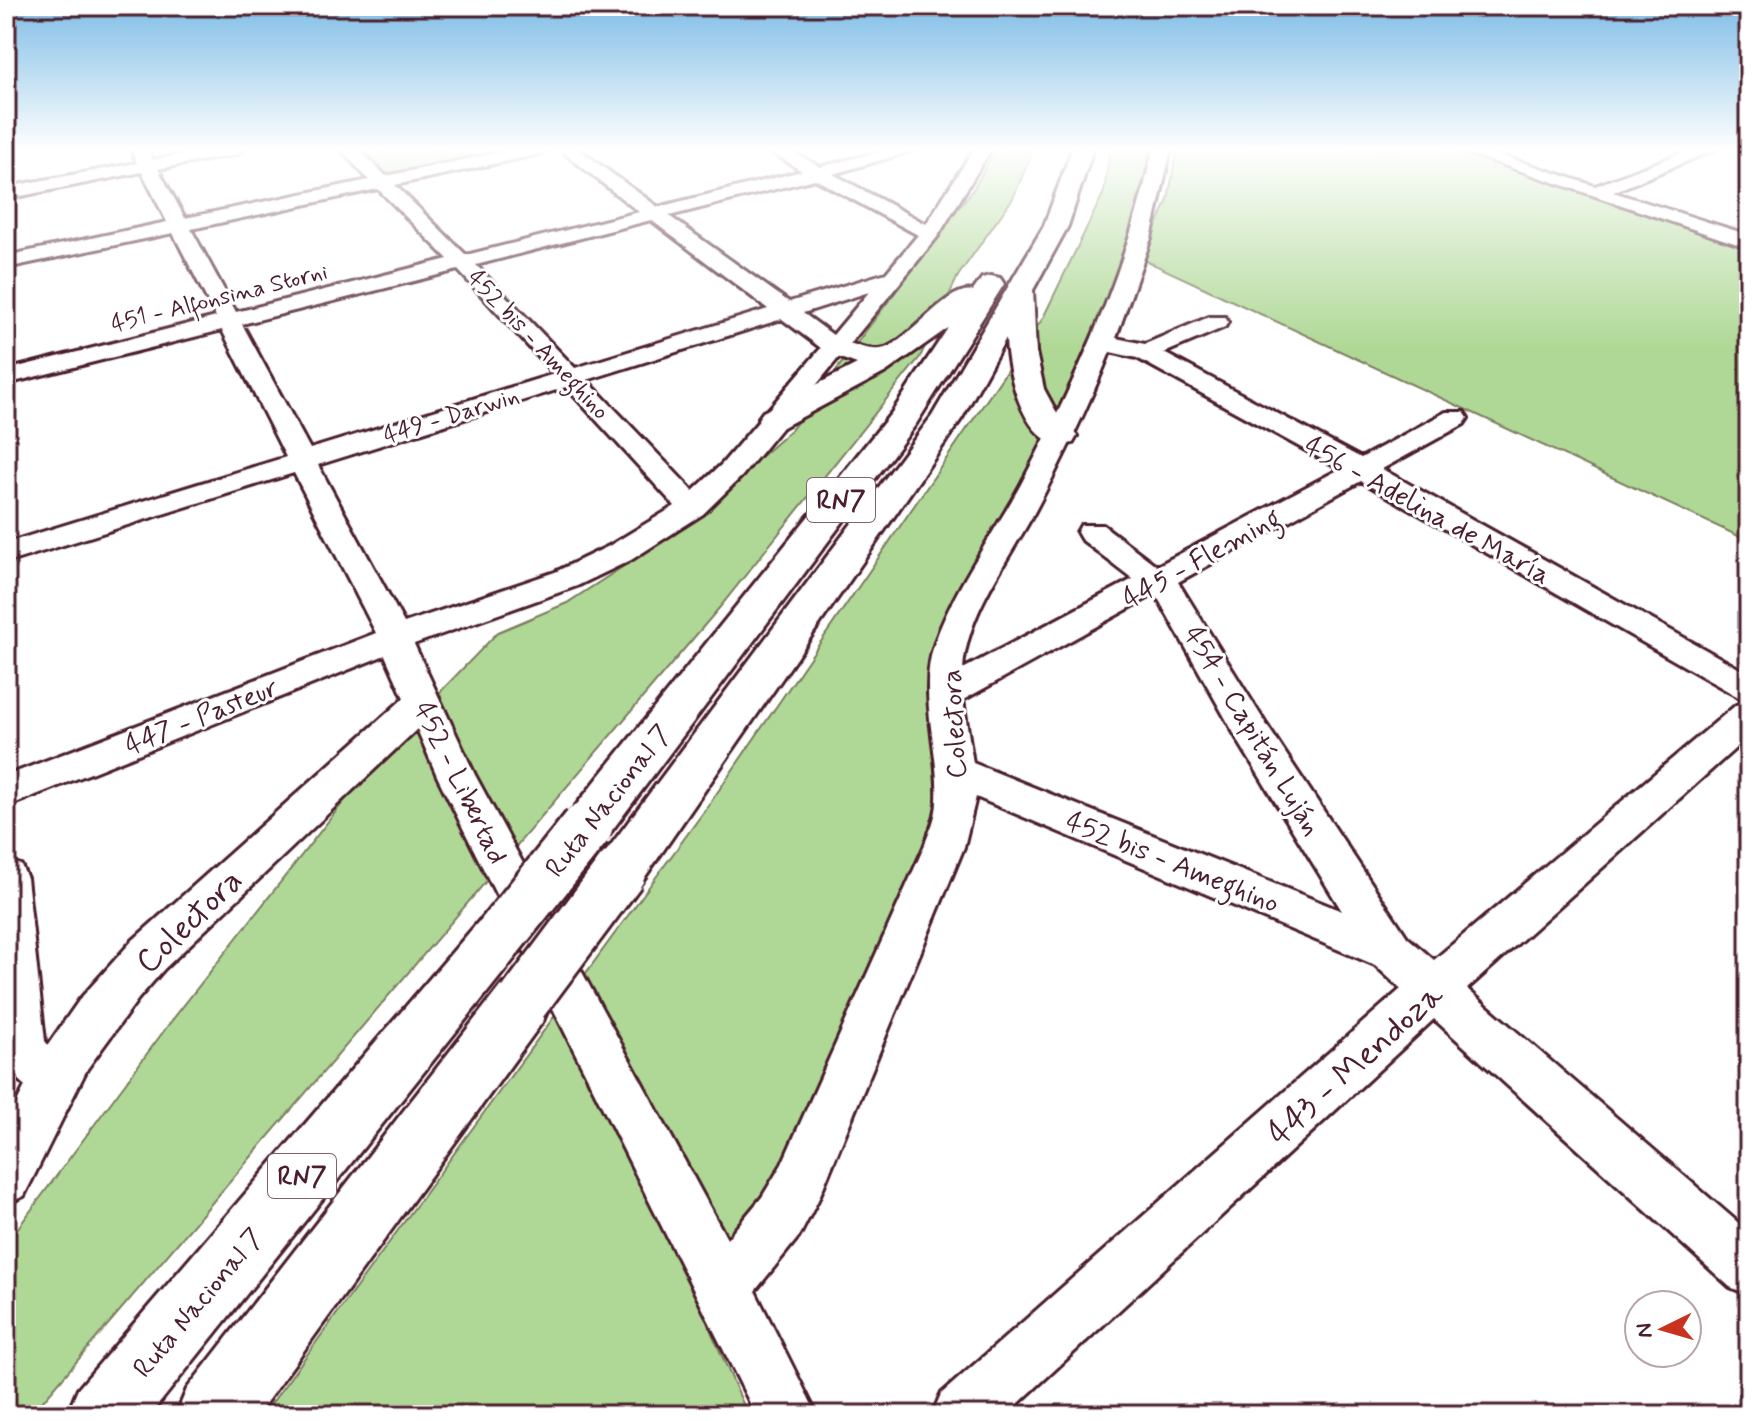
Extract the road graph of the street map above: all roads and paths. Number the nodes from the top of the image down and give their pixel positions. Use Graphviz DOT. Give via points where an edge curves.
graph roads {
  1 [pos="173,215"];
  2 [pos="229,215"];
  3 [pos="414,215"];
  4 [pos="648,215"];
  5 [pos="655,215"];
  6 [pos="893,215"];
  7 [pos="942,215"];
  8 [pos="1029,215"];
  9 [pos="1060,215"];
  10 [pos="1146,215"];
  11 [pos="1667,215"];
  12 [pos="179,226"];
  13 [pos="931,232"];
  14 [pos="1749,242"];
  15 [pos="6,262"];
  16 [pos="463,263"];
  17 [pos="1012,274"];
  18 [pos="896,276"];
  19 [pos="787,311"];
  20 [pos="229,321"];
  21 [pos="1217,322"];
  22 [pos="1102,344"];
  23 [pos="833,346"];
  24 [pos="1145,353"];
  25 [pos="888,357"];
  26 [pos="6,377"];
  27 [pos="570,377"];
  28 [pos="1455,418"];
  29 [pos="774,419"];
  30 [pos="1061,436"];
  31 [pos="302,461"];
  32 [pos="1361,469"];
  33 [pos="693,508"];
  34 [pos="1092,532"];
  35 [pos="6,553"];
  36 [pos="1157,583"];
  37 [pos="395,638"];
  38 [pos="1749,690"];
  39 [pos="946,694"];
  40 [pos="422,703"];
  41 [pos="1749,715"];
  42 [pos="954,771"];
  43 [pos="6,792"];
  44 [pos="6,878"];
  45 [pos="1391,951"];
  46 [pos="1435,988"];
  47 [pos="60,1073"];
  48 [pos="6,1178"];
  49 [pos="1749,1268"];
  50 [pos="723,1287"];
  51 [pos="104,1415"];
  52 [pos="213,1415"];
  53 [pos="787,1415"];
  54 [pos="962,1415"];
  1 -- 12 [label="street, 452 - Libertad"];
  2 -- 12 [label="street"];
  3 -- 16 [label="street, 452 bis - Ameghino"];
  4 -- 16 [label="street, 451 - Alfonsina Storni"];
  5 -- 19 [label="street"];
  6 -- 13 [label="street"];
  7 -- 13 [label="street"];
  8 -- 51 [label="highway, Ruta Nacional 7 / RN7, bridge" via="977,309 905,417 499,937"];
  9 -- 17 [label="highway, Ruta Nacional 7 / RN7"];
  10 -- 22 [label="street, Colectora"];
  11 -- 14 [label="street"];
  12 -- 15 [label="street"];
  12 -- 20 [label="street, 452 - Libertad"];
  13 -- 18 [label="street"];
  16 -- 20 [label="street, 451 - Alfonsina Storni"];
  16 -- 27 [label="street, 452 bis - Ameghino"];
  17 -- 25 [label="highway"];
  17 -- 30 [label="highway" via="1024,382 1040,415"];
  17 -- 52 [label="highway, Ruta Nacional 7 / RN7, bridge" via="946,418 620,872"];
  18 -- 19 [label="street, 449 - Darwin"];
  18 -- 23 [label="street"];
  19 -- 23 [label="street"];
  19 -- 27 [label="street, 449 - Darwin"];
  20 -- 26 [label="street, 451 - Alfonsina Storni"];
  20 -- 31 [label="street, 452 - Libertad"];
  21 -- 24 [label="street"];
  22 -- 24 [label="street, 456 - Adelina de María"];
  22 -- 30 [label="street, Colectora"];
  23 -- 25 [label="highway" via="858,356"];
  23 -- 29 [label="street"];
  24 -- 32 [label="street, 456 - Adelina de María"];
  25 -- 29 [label="highway"];
  27 -- 31 [label="street, 449 - Darwin"];
  27 -- 33 [label="street, 452 bis - Ameghino"];
  28 -- 32 [label="street, 445 - Fleming"];
  29 -- 33 [label="street"];
  30 -- 39 [label="street, Colectora" via="965,610 950,647"];
  31 -- 35 [label="street, 449 - Darwin"];
  31 -- 37 [label="street, 452 - Libertad"];
  32 -- 36 [label="street, 445 - Fleming"];
  32 -- 38 [label="street, 456 - Adelina de María"];
  33 -- 37 [label="street" via="566,579"];
  34 -- 36 [label="street, 454 - Capitán Luján"];
  36 -- 39 [label="street, 445 - Fleming"];
  36 -- 45 [label="street, 454 - Capitán Luján" via="1171,593"];
  37 -- 40 [label="street, 452 - Libertad"];
  37 -- 43 [label="street, 447 - Pasteur"];
  39 -- 42 [label="street, Colectora"];
  40 -- 47 [label="street, Colectora" via="148,955 81,1037"];
  40 -- 50 [label="street, 452 - Libertad"];
  41 -- 46 [label="street, 443 - Mendoza"];
  42 -- 45 [label="street, 452 bis - Ameghino"];
  42 -- 50 [label="street, Colectora" via="957,801 944,847 800,1182 781,1216"];
  44 -- 47 [label="street" via="22,1051 35,1066"];
  45 -- 46 [label="street"];
  46 -- 49 [label="street"];
  46 -- 54 [label="street, 443 - Mendoza"];
  47 -- 48 [label="street, Colectora"];
  50 -- 53 [label="street, 452 - Libertad"];
}
